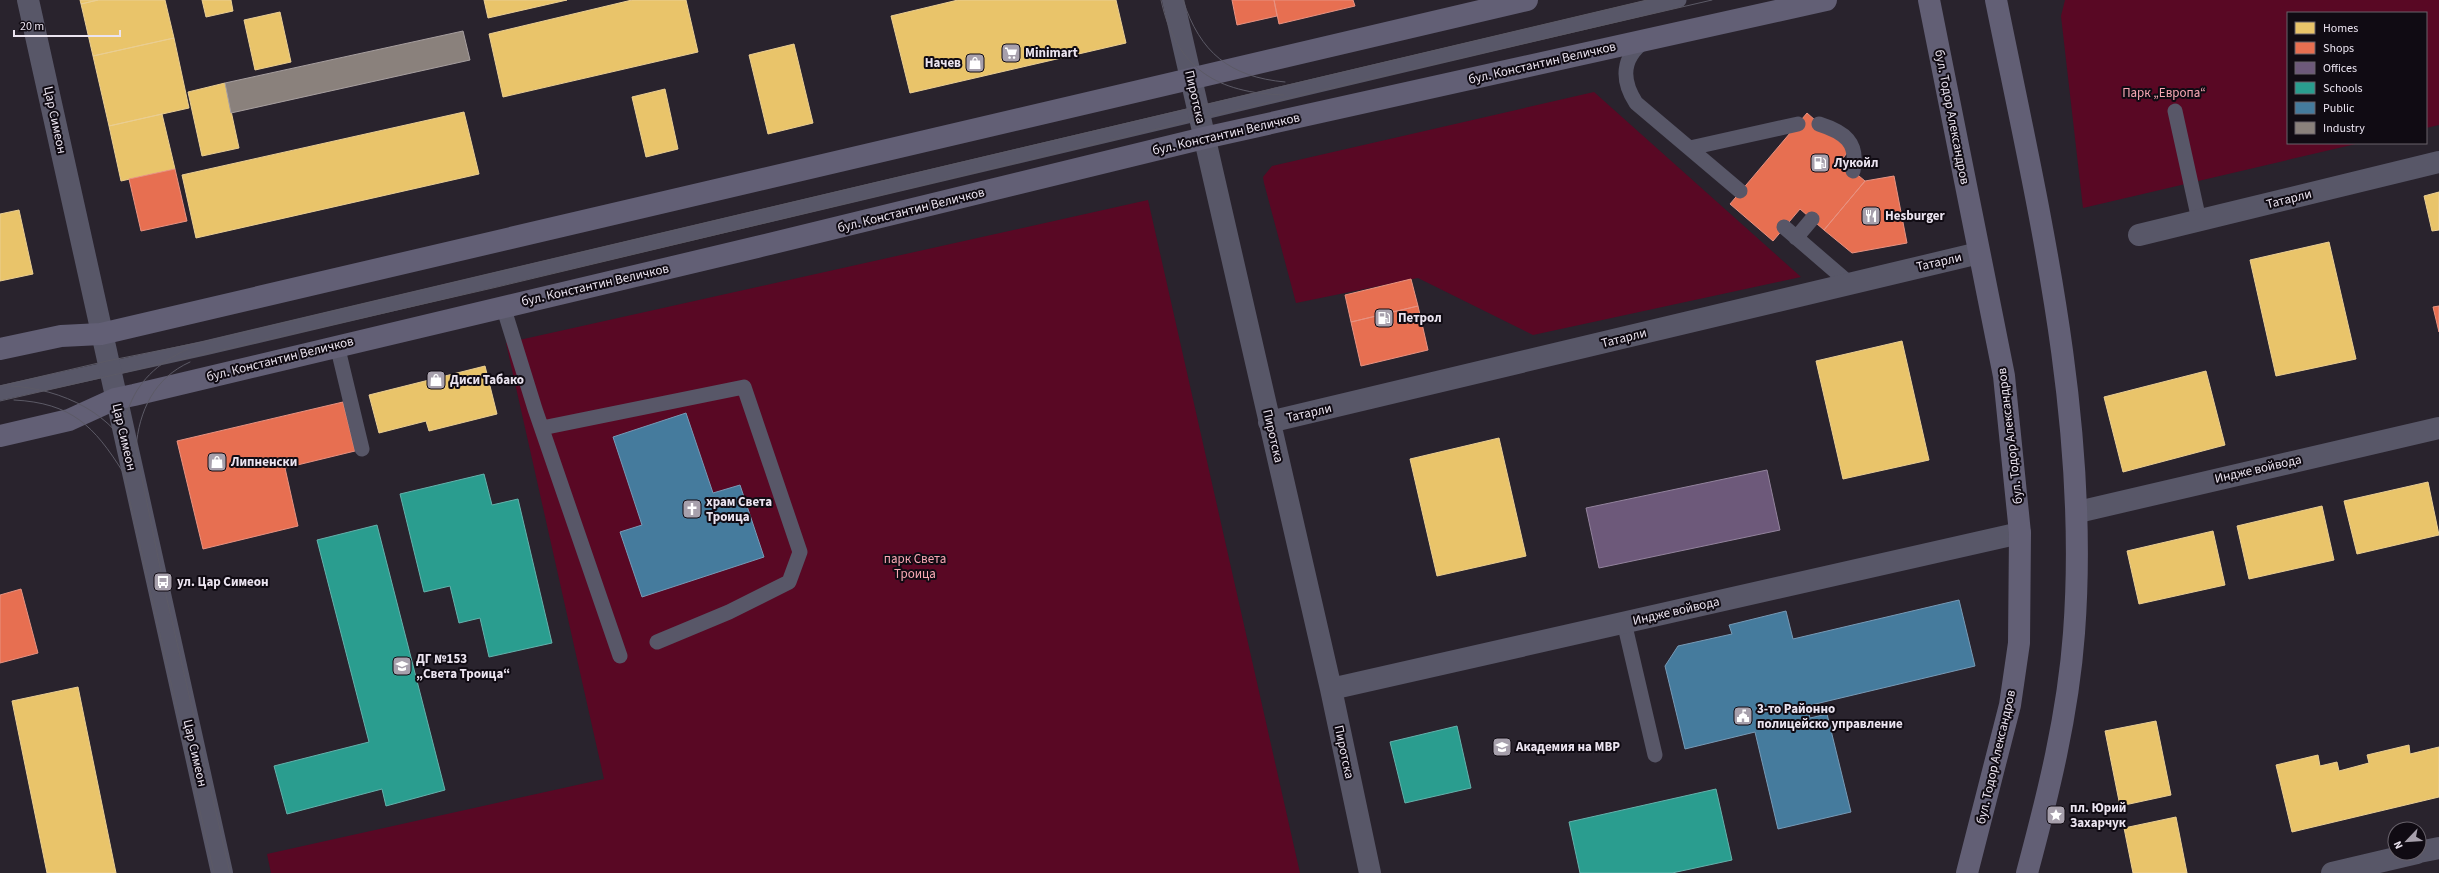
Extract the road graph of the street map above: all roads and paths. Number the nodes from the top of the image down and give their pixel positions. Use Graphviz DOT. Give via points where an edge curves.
graph roads {
  1 [pos="28,0"];
  2 [pos="1173,0"];
  3 [pos="1527,0"];
  4 [pos="1679,0"];
  5 [pos="1826,0"];
  6 [pos="1929,0"];
  7 [pos="1996,0"];
  8 [pos="1646,40"];
  9 [pos="1190,79"];
  10 [pos="2176,111"];
  11 [pos="1198,112"];
  12 [pos="1798,124"];
  13 [pos="1819,124"];
  14 [pos="1204,138"];
  15 [pos="1690,148"];
  16 [pos="2439,162"];
  17 [pos="1853,171"];
  18 [pos="1740,191"];
  19 [pos="1812,219"];
  20 [pos="2199,220"];
  21 [pos="1784,227"];
  22 [pos="2139,235"];
  23 [pos="1796,238"];
  24 [pos="1979,252"];
  25 [pos="1849,283"];
  26 [pos="503,306"];
  27 [pos="101,334"];
  28 [pos="337,345"];
  29 [pos="0,350"];
  30 [pos="109,368"];
  31 [pos="0,393"];
  32 [pos="115,399"];
  33 [pos="1269,422"];
  34 [pos="542,428"];
  35 [pos="2439,428"];
  36 [pos="0,436"];
  37 [pos="362,449"];
  38 [pos="2078,512"];
  39 [pos="2020,533"];
  40 [pos="1624,622"];
  41 [pos="657,642"];
  42 [pos="620,656"];
  43 [pos="1331,689"];
  44 [pos="1655,755"];
  45 [pos="2439,848"];
  46 [pos="2427,851"];
  47 [pos="2387,860"];
  48 [pos="222,873"];
  49 [pos="1370,873"];
  50 [pos="1967,873"];
  51 [pos="2027,873"];
  52 [pos="2332,873"];
  1 -- 27 [label="street, Цар Симеон"];
  2 -- 9 [label="street, Пиротска"];
  3 -- 9 [label="main road"];
  4 -- 11 [label="lane, бул. Константин Величков"];
  5 -- 8 [label="main road, бул. Константин Величков"];
  6 -- 24 [label="main road, бул. Тодор Александров"];
  7 -- 38 [label="main road" via="2057,319 2075,456"];
  8 -- 14 [label="main road, бул. Константин Величков"];
  8 -- 15 [label="lane" via="1636,47 1625,69 1629,93 1636,103"];
  9 -- 11 [label="street, Пиротска"];
  9 -- 27 [label="main road"];
  10 -- 20 [label="lane"];
  11 -- 14 [label="street, Пиротска"];
  11 -- 30 [label="lane, бул. Константин Величков" via="205,348"];
  12 -- 15 [label="lane"];
  13 -- 17 [label="lane" via="1837,129 1849,141 1854,150"];
  14 -- 26 [label="main road, бул. Константин Величков"];
  14 -- 33 [label="street, Пиротска"];
  15 -- 18 [label="lane"];
  16 -- 20 [label="street, Татарли"];
  19 -- 23 [label="lane"];
  20 -- 22 [label="street, Татарли"];
  21 -- 23 [label="lane"];
  23 -- 25 [label="lane"];
  24 -- 25 [label="street, Татарли"];
  24 -- 39 [label="main road, бул. Тодор Александров" via="2004,376"];
  25 -- 33 [label="street, Татарли"];
  26 -- 28 [label="main road, бул. Константин Величков"];
  26 -- 34 [label="lane"];
  27 -- 29 [label="main road" via="61,336"];
  27 -- 30 [label="street, Цар Симеон"];
  28 -- 32 [label="main road, бул. Константин Величков"];
  28 -- 37 [label="lane"];
  30 -- 31 [label="lane, бул. Константин Величков"];
  30 -- 32 [label="street, Цар Симеон"];
  32 -- 36 [label="main road, бул. Константин Величков" via="69,420"];
  32 -- 48 [label="street, Цар Симеон"];
  33 -- 43 [label="street, Пиротска"];
  34 -- 41 [label="lane" via="744,387 800,552 789,582 729,612"];
  34 -- 42 [label="lane"];
  35 -- 38 [label="street, Индже войвода"];
  38 -- 51 [label="main road" via="2074,635 2066,695 2056,756"];
  39 -- 40 [label="street, Индже войвода"];
  39 -- 50 [label="main road, бул. Тодор Александров" via="2019,643 2010,705"];
  40 -- 43 [label="street, Индже войвода"];
  40 -- 44 [label="lane"];
  43 -- 49 [label="street, Пиротска"];
  45 -- 46 [label="street"];
  47 -- 52 [label="street"];
}
